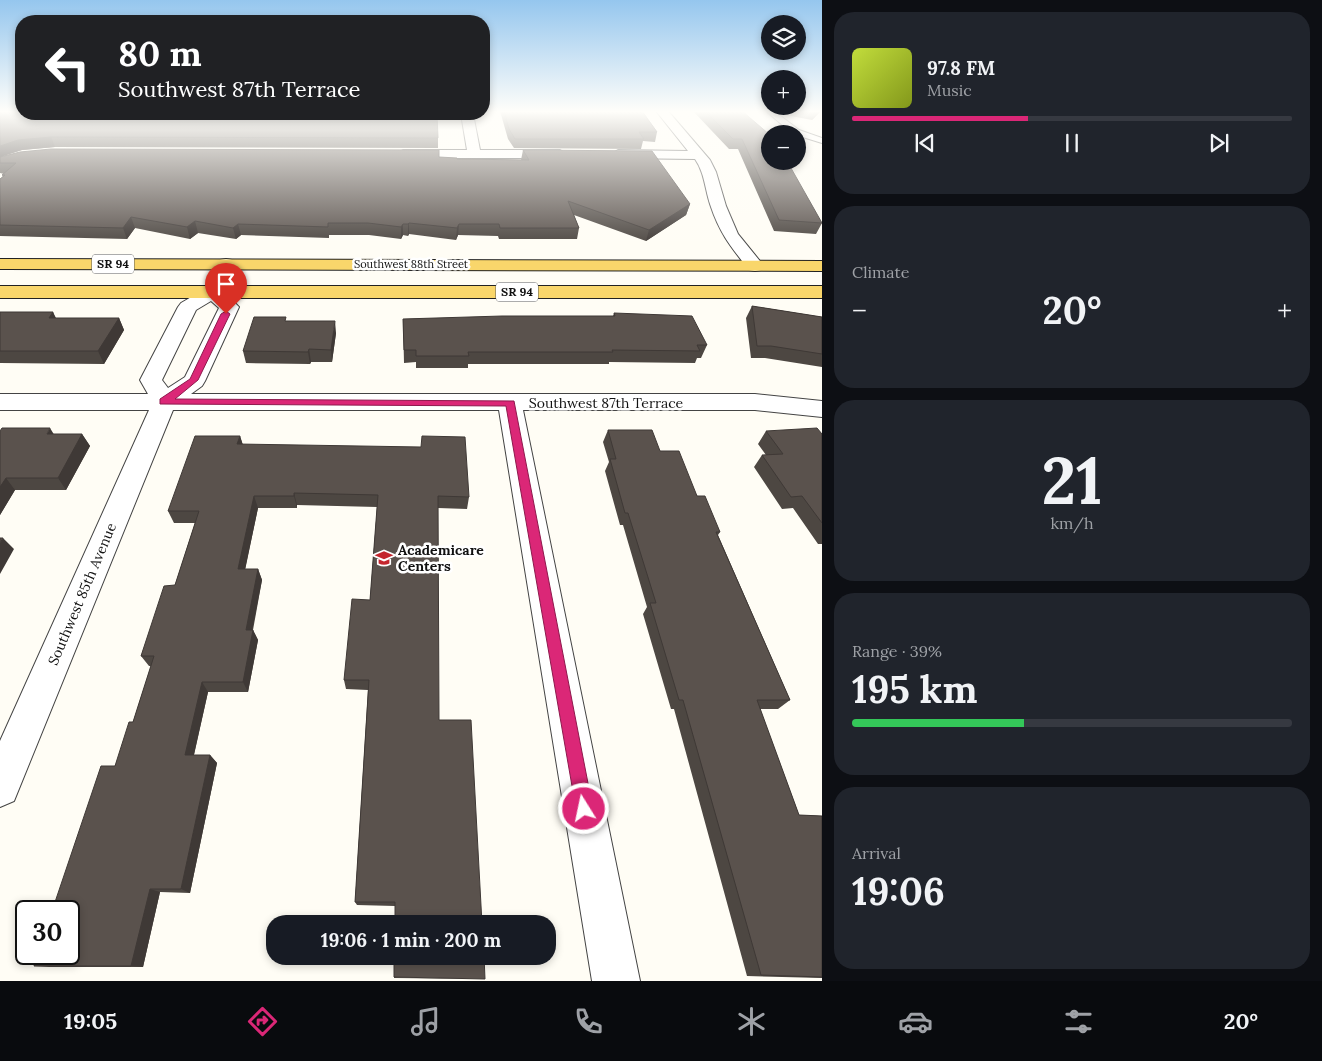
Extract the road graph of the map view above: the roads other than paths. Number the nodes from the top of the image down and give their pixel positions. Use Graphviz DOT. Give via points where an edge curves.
graph roads {
  1 [pos="701,157"];
  2 [pos="0,264"];
  3 [pos="226,264"];
  4 [pos="755,266"];
  5 [pos="822,266"];
  6 [pos="0,292"];
  7 [pos="213,292"];
  8 [pos="822,292"];
  9 [pos="0,402"];
  10 [pos="164,402"];
  11 [pos="510,403"];
  12 [pos="822,409"];
  13 [pos="0,787"];
  14 [pos="616,981"];
  1 -- 4 [label="street" via="709,172 730,235"];
  2 -- 3 [label="main road, Southwest 88th Street / SR 94"];
  3 -- 4 [label="main road, Southwest 88th Street / SR 94"];
  3 -- 7 [label="street"];
  4 -- 5 [label="main road, Southwest 88th Street / SR 94"];
  6 -- 7 [label="main road, SR 94"];
  7 -- 8 [label="main road, SR 94"];
  7 -- 10 [label="street" via="188,307 151,380"];
  7 -- 10 [label="street" via="229,307 194,380"];
  9 -- 10 [label="street, Southwest 87th Terrace"];
  10 -- 11 [label="street, Southwest 87th Terrace"];
  10 -- 13 [label="street, Southwest 85th Avenue"];
  11 -- 12 [label="street, Southwest 87th Terrace" via="755,402"];
  11 -- 14 [label="street"];
}
